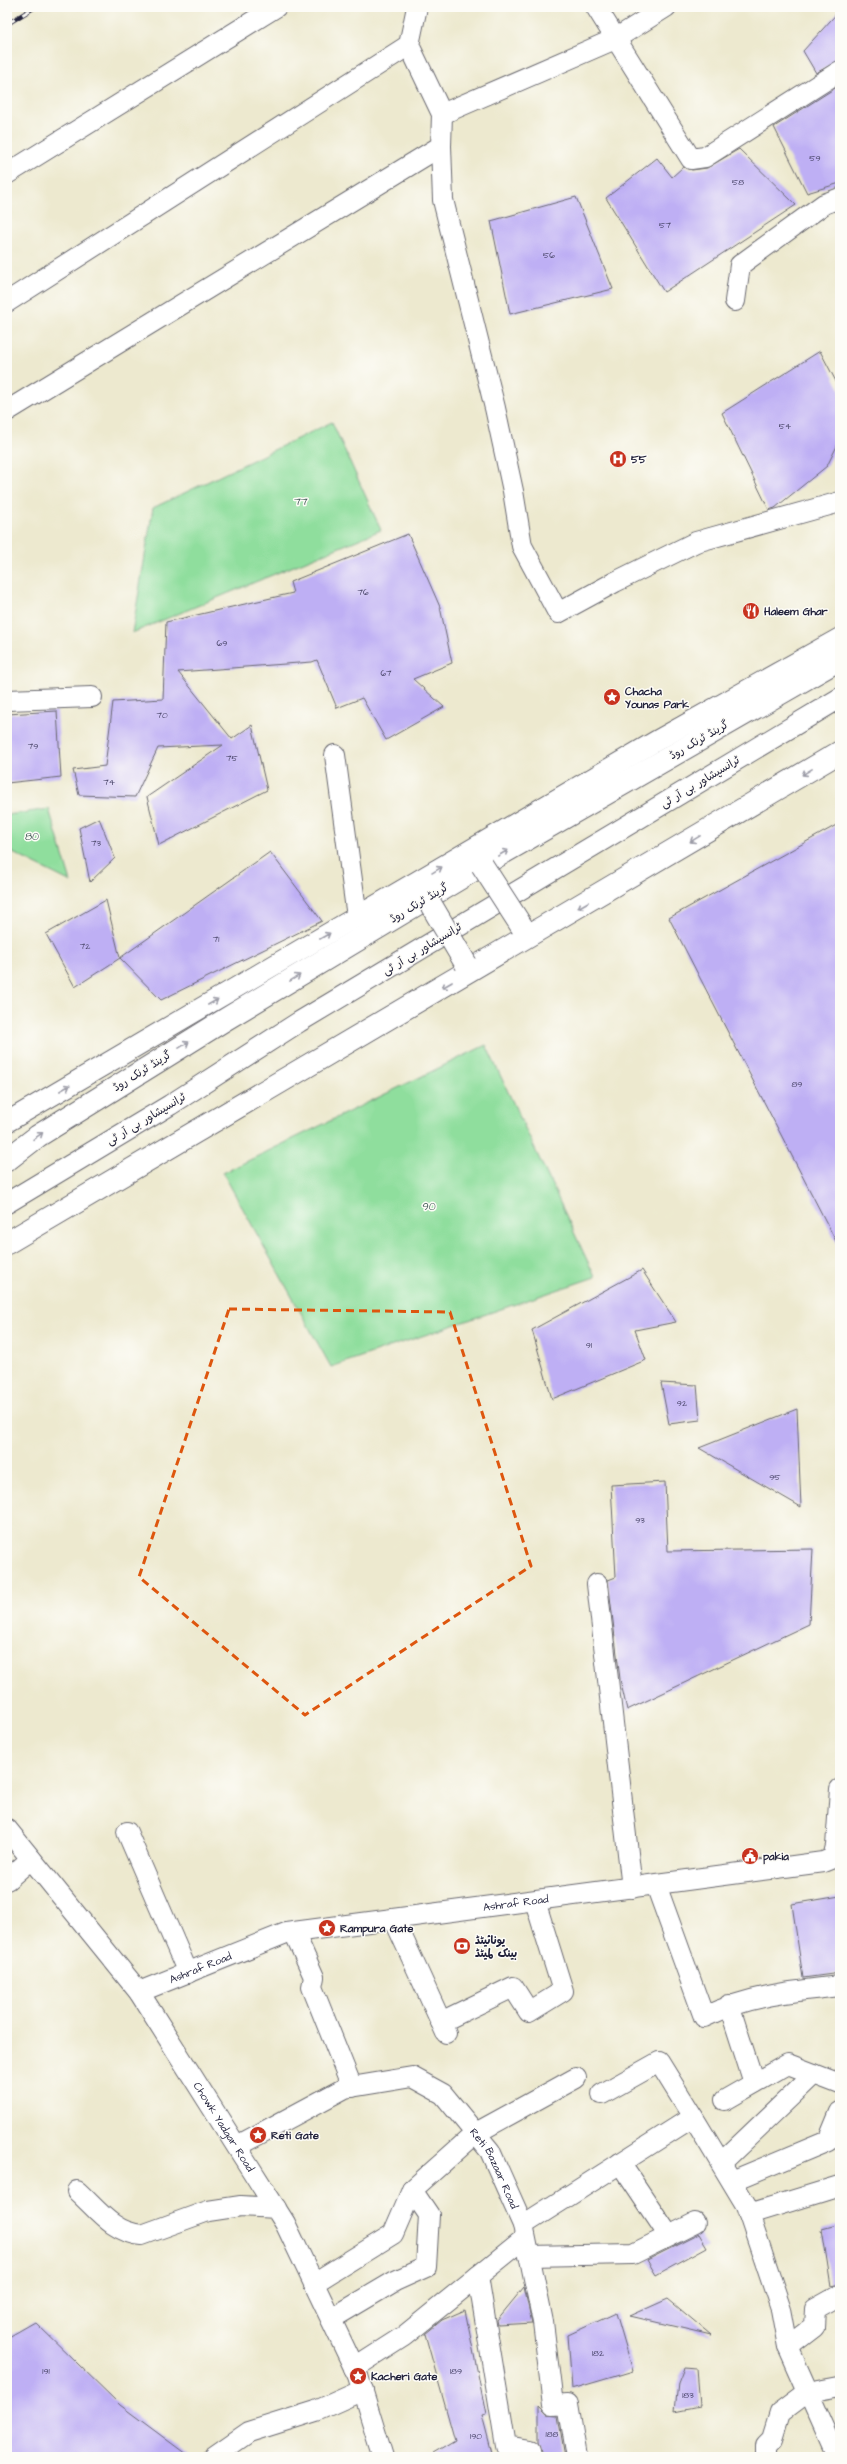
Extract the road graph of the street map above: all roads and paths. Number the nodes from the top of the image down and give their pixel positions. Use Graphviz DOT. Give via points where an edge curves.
graph roads {
  1 [pos="276,7"];
  2 [pos="418,7"];
  3 [pos="596,7"];
  4 [pos="666,7"];
  5 [pos="615,38"];
  6 [pos="409,45"];
  7 [pos="840,71"];
  8 [pos="442,114"];
  9 [pos="442,146"];
  10 [pos="7,174"];
  11 [pos="840,198"];
  12 [pos="735,301"];
  13 [pos="7,302"];
  14 [pos="7,411"];
  15 [pos="840,502"];
  16 [pos="840,638"];
  17 [pos="840,659"];
  18 [pos="92,697"];
  19 [pos="840,698"];
  20 [pos="7,700"];
  21 [pos="840,752"];
  22 [pos="335,755"];
  23 [pos="482,865"];
  24 [pos="427,898"];
  25 [pos="357,917"];
  26 [pos="524,932"];
  27 [pos="468,968"];
  28 [pos="8,1119"];
  29 [pos="7,1160"];
  30 [pos="7,1203"];
  31 [pos="7,1243"];
  32 [pos="597,1584"];
  33 [pos="840,1789"];
  34 [pos="7,1829"];
  35 [pos="127,1832"];
  36 [pos="31,1859"];
  37 [pos="836,1862"];
  38 [pos="7,1880"];
  39 [pos="656,1884"];
  40 [pos="632,1888"];
  41 [pos="535,1900"];
  42 [pos="394,1919"];
  43 [pos="294,1932"];
  44 [pos="188,1973"];
  45 [pos="840,1986"];
  46 [pos="139,1992"];
  47 [pos="729,2005"];
  48 [pos="814,2074"];
  49 [pos="576,2078"];
  50 [pos="754,2084"];
  51 [pos="840,2084"];
  52 [pos="352,2087"];
  53 [pos="602,2094"];
  54 [pos="725,2100"];
  55 [pos="840,2112"];
  56 [pos="693,2117"];
  57 [pos="476,2133"];
  58 [pos="237,2146"];
  59 [pos="721,2162"];
  60 [pos="620,2163"];
  61 [pos="732,2181"];
  62 [pos="840,2186"];
  63 [pos="412,2190"];
  64 [pos="77,2191"];
  65 [pos="276,2208"];
  66 [pos="749,2214"];
  67 [pos="695,2223"];
  68 [pos="669,2236"];
  69 [pos="526,2240"];
  70 [pos="478,2276"];
  71 [pos="314,2283"];
  72 [pos="840,2295"];
  73 [pos="331,2319"];
  74 [pos="788,2346"];
  75 [pos="354,2368"];
  76 [pos="840,2386"];
  77 [pos="363,2390"];
  78 [pos="808,2392"];
  79 [pos="216,2456"];
  80 [pos="383,2457"];
  81 [pos="532,2457"];
  82 [pos="577,2457"];
  83 [pos="766,2457"];
  84 [pos="837,2457"];
  1 -- 10 [label="street"];
  2 -- 6 [label="street"];
  3 -- 5 [label="street"];
  4 -- 5 [label="street"];
  5 -- 7 [label="street" via="691,159 705,157"];
  5 -- 8 [label="street"];
  6 -- 8 [label="street"];
  6 -- 13 [label="street"];
  8 -- 9 [label="street"];
  9 -- 14 [label="street"];
  9 -- 15 [label="street" via="443,200 495,408 522,546 558,613 696,542"];
  11 -- 12 [label="street" via="824,204 740,265"];
  25 -- 16 [label="street, one-way" via="656,741"];
  23 -- 17 [label="highway, گرینڈ ٹرنک روڈ, one-way"];
  18 -- 20 [label="street"];
  19 -- 30 [label="street, ٹرانسپشاور بی آر ٹی" via="299,1022 170,1105"];
  21 -- 26 [label="highway, one-way"];
  22 -- 25 [label="street"];
  23 -- 24 [label="highway, گرینڈ ٹرنک روڈ"];
  23 -- 26 [label="highway, bridge"];
  24 -- 27 [label="highway, bridge"];
  29 -- 24 [label="highway, گرینڈ ٹرنک روڈ, one-way" via="58,1123"];
  28 -- 25 [label="street, one-way"];
  26 -- 27 [label="highway"];
  27 -- 31 [label="highway, one-way"];
  32 -- 40 [label="street"];
  33 -- 37 [label="street, Ashraf Road"];
  34 -- 36 [label="street, Chowk Yadgar Road"];
  35 -- 44 [label="street"];
  36 -- 38 [label="street"];
  36 -- 46 [label="street, Chowk Yadgar Road"];
  37 -- 39 [label="street, Ashraf Road"];
  39 -- 40 [label="street, Ashraf Road"];
  39 -- 47 [label="street" via="704,2017"];
  40 -- 41 [label="street, Ashraf Road"];
  41 -- 42 [label="street, Ashraf Road"];
  41 -- 42 [label="street" via="563,1990 529,2012 513,1987 444,2029"];
  42 -- 43 [label="street, Ashraf Road"];
  43 -- 44 [label="street, Ashraf Road"];
  43 -- 52 [label="street" via="314,1977 312,1988"];
  44 -- 46 [label="street, Ashraf Road"];
  45 -- 47 [label="street" via="792,1991"];
  46 -- 58 [label="street, Chowk Yadgar Road"];
  47 -- 50 [label="street"];
  48 -- 50 [label="street" via="788,2064"];
  48 -- 51 [label="street"];
  48 -- 59 [label="street"];
  49 -- 57 [label="street"];
  50 -- 54 [label="street"];
  52 -- 57 [label="street, Reti Bazaar Road" via="412,2077 443,2094"];
  52 -- 58 [label="street, Reti Bazaar Road" via="345,2088"];
  53 -- 56 [label="street" via="658,2062"];
  55 -- 61 [label="street" via="828,2140"];
  56 -- 59 [label="street"];
  56 -- 60 [label="street"];
  57 -- 63 [label="street"];
  57 -- 69 [label="street, Reti Bazaar Road" via="490,2151"];
  58 -- 65 [label="street, Chowk Yadgar Road"];
  59 -- 61 [label="street"];
  60 -- 68 [label="street"];
  60 -- 69 [label="street"];
  61 -- 66 [label="street"];
  62 -- 66 [label="street"];
  63 -- 71 [label="street" via="393,2234"];
  63 -- 73 [label="street" via="429,2215 426,2268 394,2281"];
  64 -- 65 [label="street" via="111,2224 132,2234 142,2235 208,2212 241,2206"];
  65 -- 71 [label="street, Chowk Yadgar Road"];
  66 -- 74 [label="street" via="781,2309"];
  67 -- 68 [label="street"];
  68 -- 69 [label="street" via="633,2254"];
  69 -- 70 [label="street"];
  69 -- 82 [label="street, Reti Bazaar Road" via="543,2322 553,2405 568,2404"];
  70 -- 75 [label="street" via="404,2336"];
  70 -- 81 [label="street" via="506,2446 531,2450"];
  71 -- 73 [label="street, Chowk Yadgar Road"];
  72 -- 74 [label="street" via="815,2309 814,2327"];
  73 -- 75 [label="street, Chowk Yadgar Road"];
  74 -- 78 [label="street"];
  75 -- 77 [label="street, Chowk Yadgar Road"];
  76 -- 78 [label="street"];
  77 -- 79 [label="street" via="316,2411 249,2432"];
  77 -- 80 [label="street, Chowk Yadgar Road"];
  78 -- 83 [label="street" via="780,2413 772,2439 766,2445"];
  78 -- 84 [label="street"];
}
